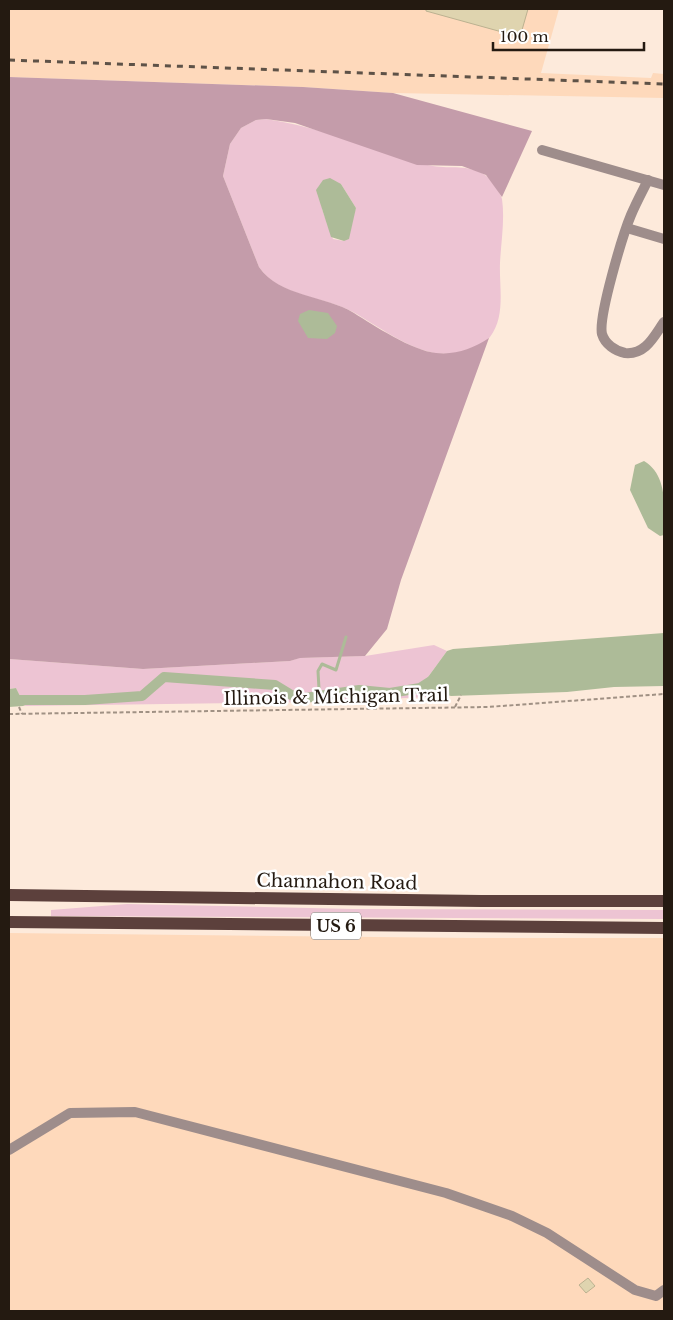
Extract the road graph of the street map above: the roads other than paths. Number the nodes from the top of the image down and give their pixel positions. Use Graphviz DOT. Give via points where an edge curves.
graph roads {
  1 [pos="542,150"];
  2 [pos="648,180"];
  3 [pos="664,185"];
  4 [pos="627,228"];
  5 [pos="664,239"];
  6 [pos="664,322"];
  7 [pos="9,895"];
  8 [pos="664,901"];
  9 [pos="9,922"];
  10 [pos="664,928"];
  11 [pos="9,1150"];
  12 [pos="664,1290"];
  1 -- 2 [label="street"];
  2 -- 3 [label="street"];
  2 -- 4 [label="street"];
  4 -- 5 [label="street"];
  4 -- 6 [label="street" via="605,306 602,333 615,350 634,352 644,349"];
  7 -- 8 [label="main road, Channahon Road / US 6"];
  9 -- 10 [label="main road, US 6"];
  11 -- 12 [label="street" via="70,1113 135,1112 446,1193 512,1216 547,1233 635,1290 656,1296"];
}
